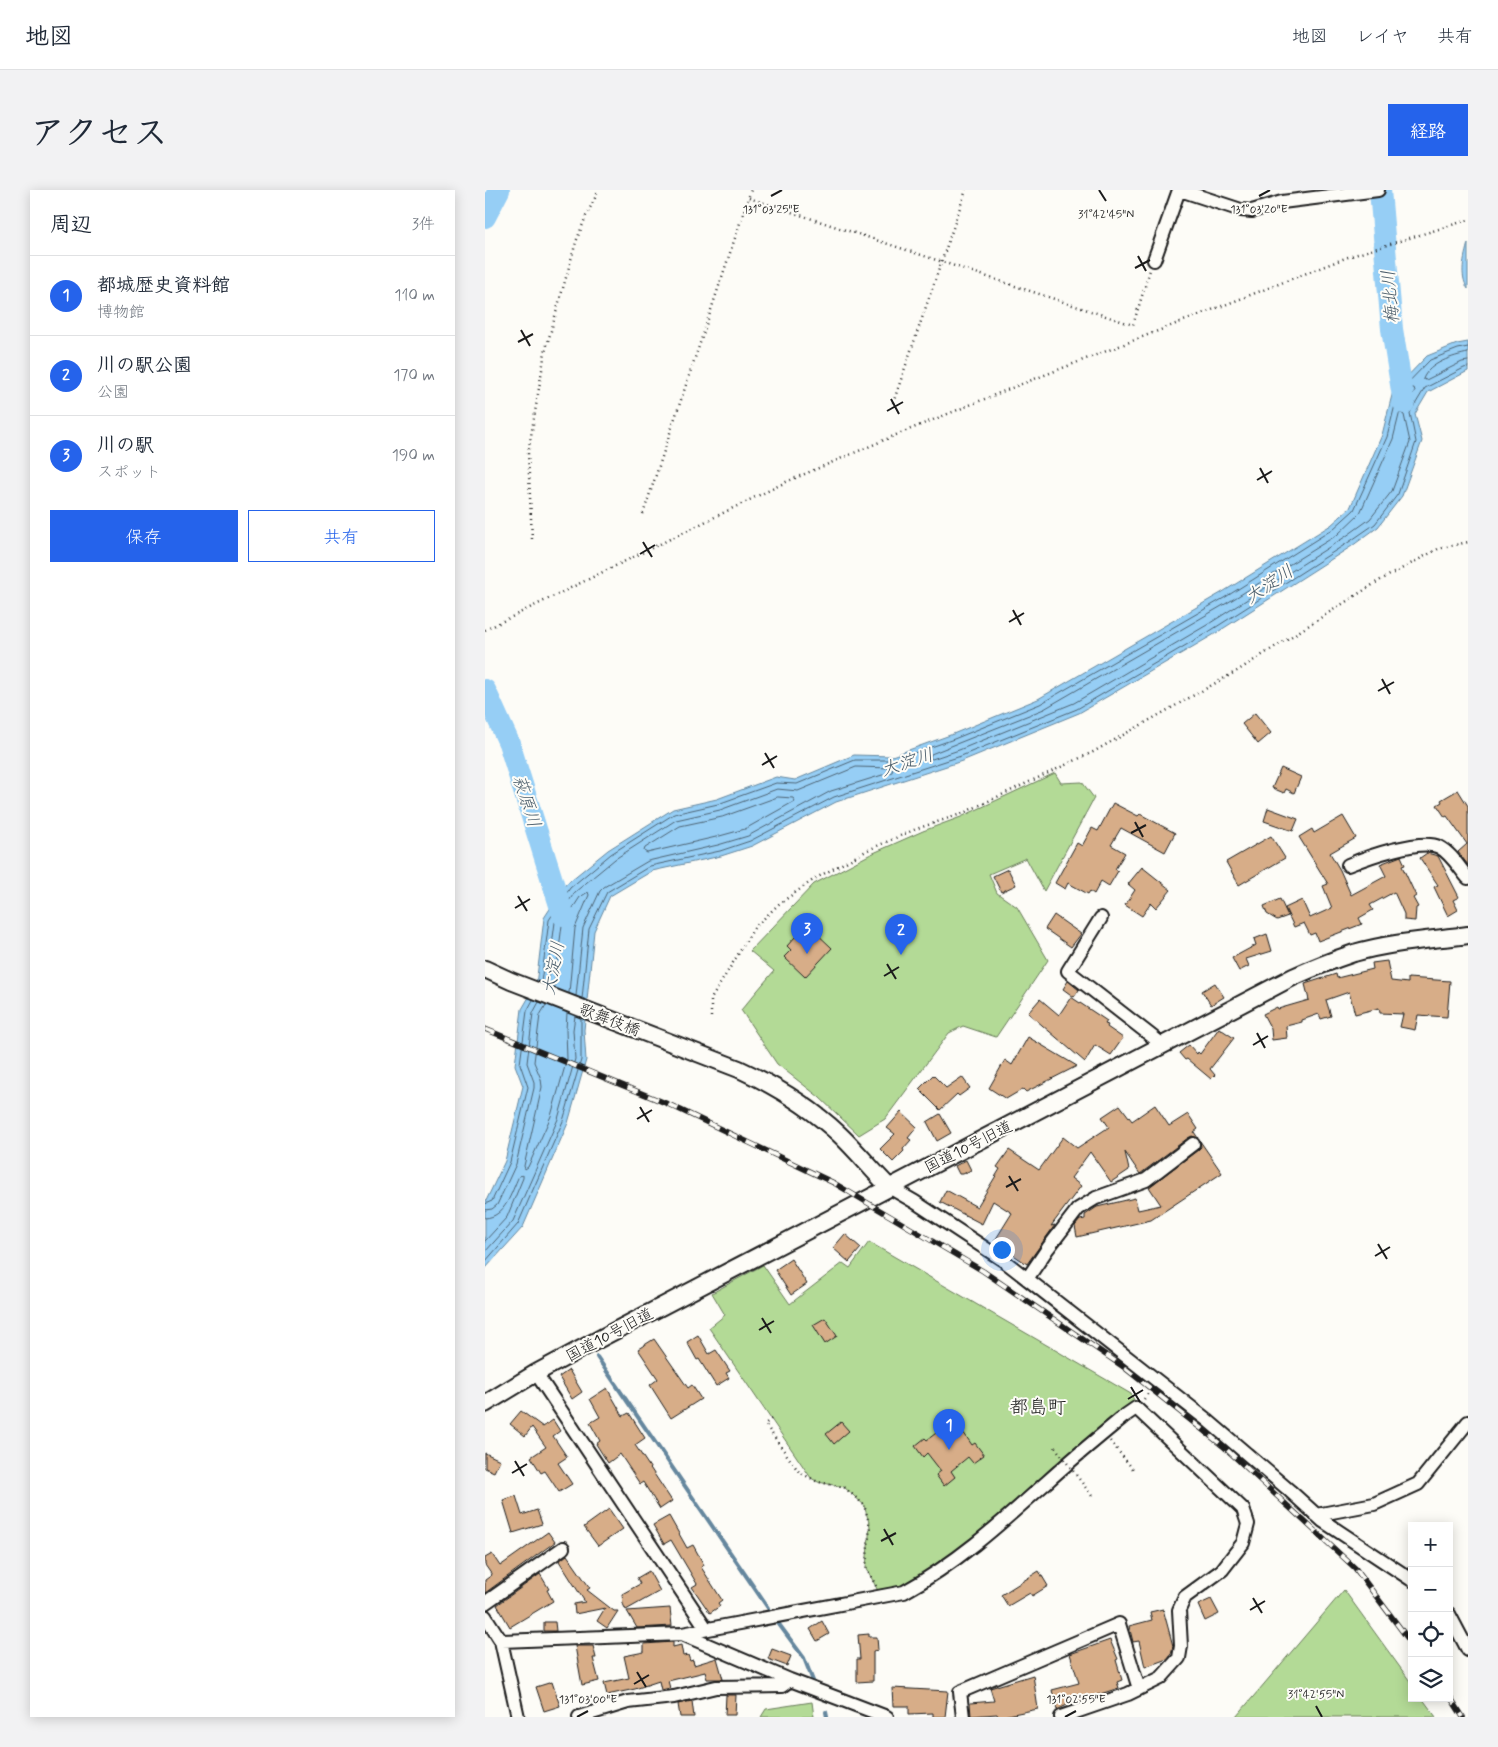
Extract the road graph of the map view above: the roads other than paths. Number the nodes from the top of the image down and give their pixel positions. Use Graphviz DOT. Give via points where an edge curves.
graph roads {
  1 [pos="1179,190"];
  2 [pos="1378,190"];
  3 [pos="1339,192"];
  4 [pos="1154,260"];
  5 [pos="1348,865"];
  6 [pos="1468,878"];
  7 [pos="1101,918"];
  8 [pos="1468,934"];
  9 [pos="485,970"];
  10 [pos="1163,1045"];
  11 [pos="1193,1144"];
  12 [pos="889,1187"];
  13 [pos="1027,1279"];
  14 [pos="536,1374"];
  15 [pos="485,1404"];
  16 [pos="1468,1422"];
  17 [pos="1316,1515"];
  18 [pos="563,1548"];
  19 [pos="1408,1577"];
  20 [pos="485,1603"];
  21 [pos="485,1616"];
  22 [pos="1453,1622"];
  23 [pos="706,1628"];
  24 [pos="682,1634"];
  25 [pos="501,1641"];
  26 [pos="1468,1650"];
  27 [pos="791,1680"];
  28 [pos="1139,1689"];
  29 [pos="518,1717"];
  30 [pos="579,1717"];
  31 [pos="884,1717"];
  32 [pos="963,1717"];
  33 [pos="1061,1717"];
  1 -- 3 [label="street" via="1252,211"];
  1 -- 4 [label="street"];
  2 -- 3 [label="street"];
  5 -- 6 [label="street" via="1375,854 1422,844 1445,850"];
  7 -- 10 [label="street" via="1068,971"];
  8 -- 10 [label="street, 国道10号旧道" via="1389,945 1326,963"];
  9 -- 12 [label="street, 歌舞伎橋" via="739,1069 772,1085 795,1099 839,1135"];
  10 -- 12 [label="street, 国道10号旧道"];
  11 -- 13 [label="street" via="1146,1180 1096,1198 1078,1209"];
  12 -- 13 [label="street"];
  12 -- 14 [label="street, 国道10号旧道"];
  13 -- 17 [label="street" via="1206,1419"];
  14 -- 15 [label="street, 国道10号旧道"];
  14 -- 23 [label="street"];
  16 -- 17 [label="street" via="1418,1484 1374,1504"];
  17 -- 19 [label="street"];
  18 -- 20 [label="street"];
  21 -- 25 [label="street"];
  22 -- 26 [label="street"];
  23 -- 24 [label="street"];
  23 -- 28 [label="street" via="903,1592 933,1576 988,1536 1104,1433 1138,1408 1243,1509 1248,1524 1243,1544 1222,1570 1185,1597 1179,1610 1179,1658 1161,1678"];
  24 -- 25 [label="street"];
  24 -- 27 [label="street"];
  25 -- 29 [label="street"];
  27 -- 30 [label="street" via="782,1686 716,1687 674,1697 628,1702"];
  27 -- 31 [label="street"];
  28 -- 32 [label="street" via="1119,1624 960,1692"];
  28 -- 33 [label="street"];
}
